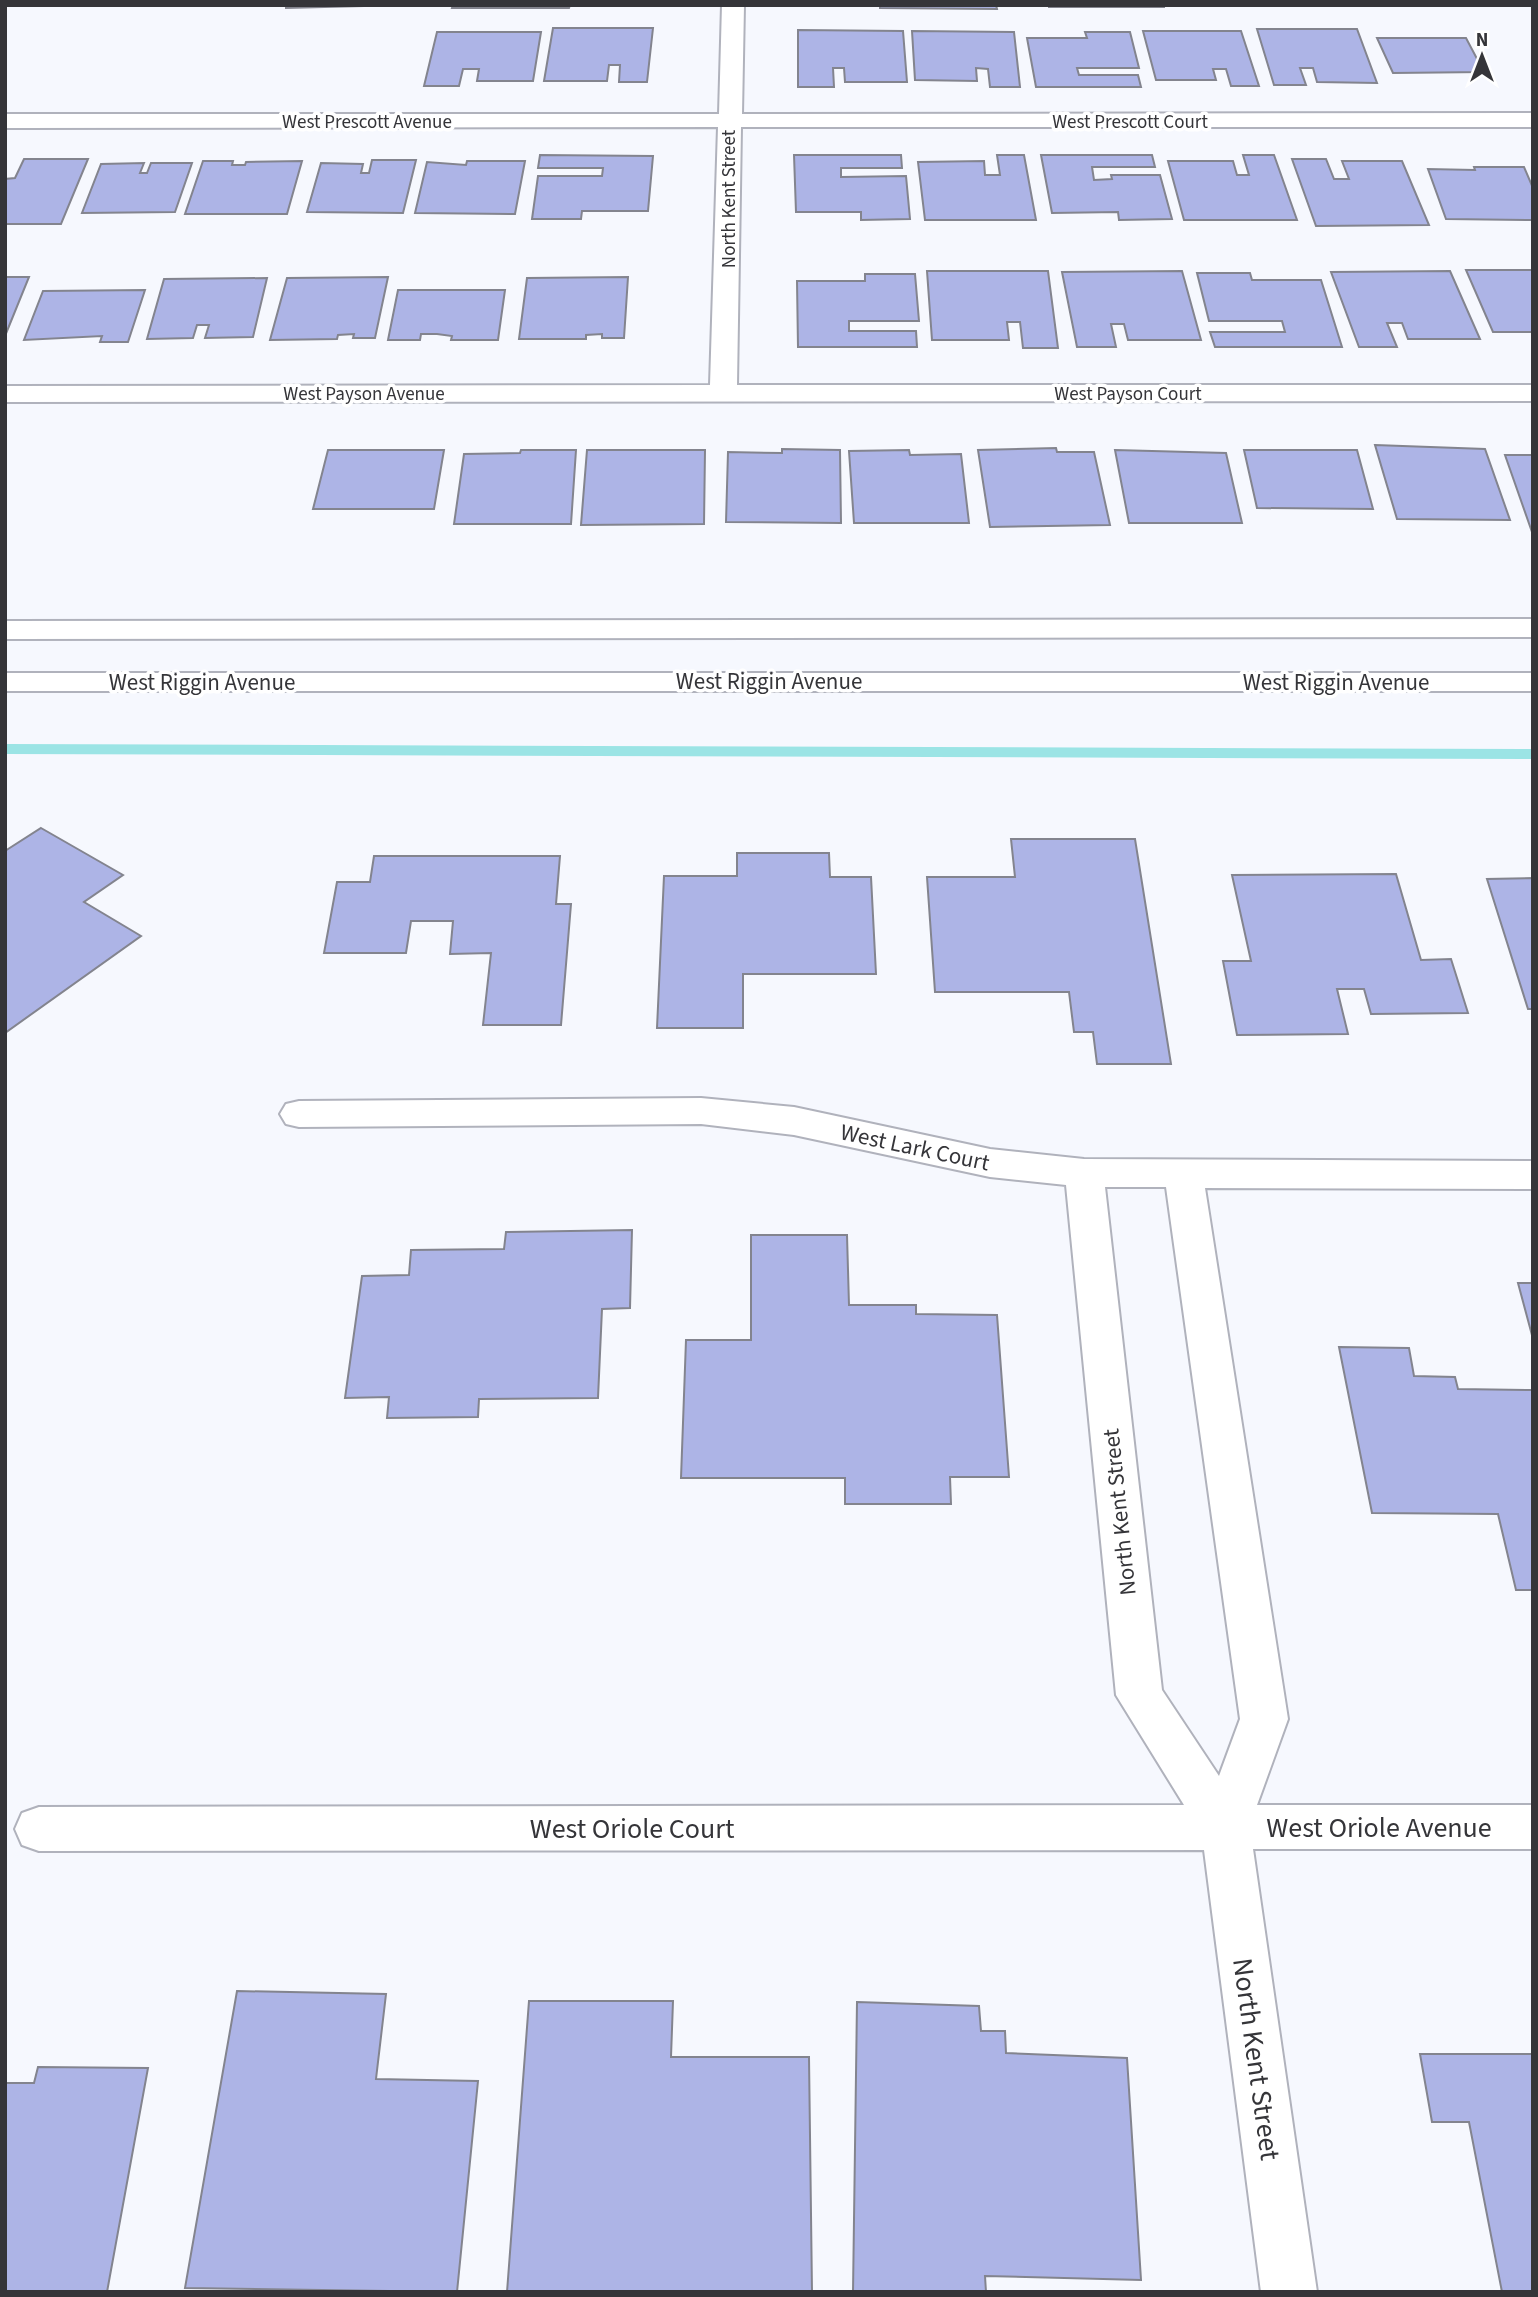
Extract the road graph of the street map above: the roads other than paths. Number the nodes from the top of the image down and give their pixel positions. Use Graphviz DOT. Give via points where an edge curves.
graph roads {
  1 [pos="733,5"];
  2 [pos="1533,120"];
  3 [pos="5,121"];
  4 [pos="728,121"];
  5 [pos="723,393"];
  6 [pos="1533,393"];
  7 [pos="5,394"];
  8 [pos="1533,628"];
  9 [pos="12,632"];
  10 [pos="5,682"];
  11 [pos="1533,682"];
  12 [pos="299,1114"];
  13 [pos="1084,1173"];
  14 [pos="1183,1173"];
  15 [pos="1533,1175"];
  16 [pos="1225,1826"];
  17 [pos="1533,1827"];
  18 [pos="39,1829"];
  19 [pos="1289,2292"];
  1 -- 4 [label="street, North Kent Street"];
  2 -- 4 [label="street, West Prescott Court"];
  3 -- 4 [label="street, West Prescott Avenue"];
  4 -- 5 [label="street, North Kent Street" via="731,173"];
  5 -- 6 [label="street, West Payson Court"];
  5 -- 7 [label="street, West Payson Avenue"];
  8 -- 9 [label="street"];
  10 -- 11 [label="street, West Riggin Avenue"];
  12 -- 13 [label="street, West Lark Court" via="701,1111 794,1121 990,1163"];
  13 -- 14 [label="street, West Lark Court"];
  13 -- 16 [label="street, North Kent Street" via="1139,1695"];
  14 -- 15 [label="street, West Lark Court"];
  14 -- 16 [label="street, North Kent Street" via="1264,1719"];
  16 -- 17 [label="street, West Oriole Avenue"];
  16 -- 18 [label="street, West Oriole Court"];
  16 -- 19 [label="street, North Kent Street"];
}
